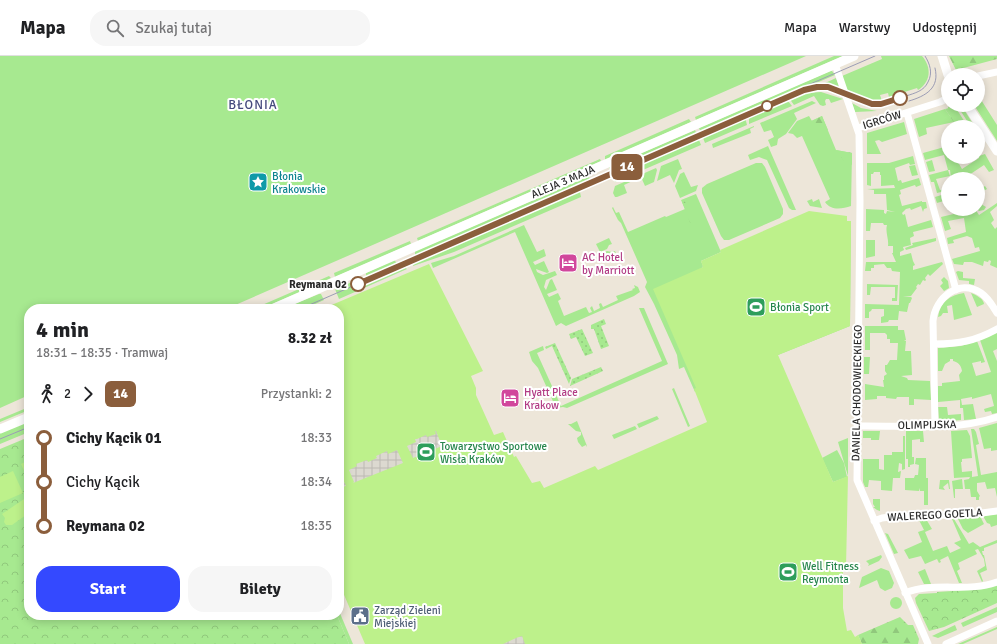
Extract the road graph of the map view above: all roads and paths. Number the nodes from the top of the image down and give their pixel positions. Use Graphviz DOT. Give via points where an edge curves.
graph roads {
  1 [pos="854,56"];
  2 [pos="942,56"];
  3 [pos="835,64"];
  4 [pos="946,68"];
  5 [pos="997,72"];
  6 [pos="985,75"];
  7 [pos="941,100"];
  8 [pos="907,112"];
  9 [pos="972,112"];
  10 [pos="858,128"];
  11 [pos="997,151"];
  12 [pos="956,290"];
  13 [pos="283,304"];
  14 [pos="997,313"];
  15 [pos="997,329"];
  16 [pos="934,344"];
  17 [pos="997,418"];
  18 [pos="24,419"];
  19 [pos="857,426"];
  20 [pos="935,426"];
  21 [pos="0,429"];
  22 [pos="997,511"];
  23 [pos="874,521"];
  24 [pos="997,582"];
  25 [pos="905,593"];
  26 [pos="997,621"];
  27 [pos="928,644"];
  28 [pos="946,644"];
  1 -- 3 [label="street, ALEJA 3 MAJA"];
  2 -- 4 [label="street"];
  3 -- 10 [label="street, IGRCÓW"];
  3 -- 13 [label="street, ALEJA 3 MAJA"];
  5 -- 6 [label="street"];
  7 -- 8 [label="street, IGRCÓW"];
  8 -- 10 [label="street, IGRCÓW"];
  8 -- 12 [label="street"];
  9 -- 11 [label="street"];
  10 -- 19 [label="street, DANIELA CHODOWIECKIEGO" via="860,165"];
  12 -- 14 [label="street" via="966,288 979,292 987,298"];
  12 -- 16 [label="street" via="943,298 937,306 934,317"];
  15 -- 16 [label="street" via="969,341"];
  16 -- 20 [label="street"];
  17 -- 20 [label="street, OLIMPIJSKA" via="969,424"];
  18 -- 21 [label="street"];
  19 -- 20 [label="street, OLIMPIJSKA"];
  19 -- 23 [label="street, DANIELA CHODOWIECKIEGO" via="857,480"];
  22 -- 23 [label="street, WALEREGO GOETLA" via="889,517"];
  23 -- 25 [label="street, DANIELA CHODOWIECKIEGO"];
  24 -- 25 [label="street" via="920,589"];
  25 -- 27 [label="street, DANIELA CHODOWIECKIEGO"];
  26 -- 28 [label="street"];
}
